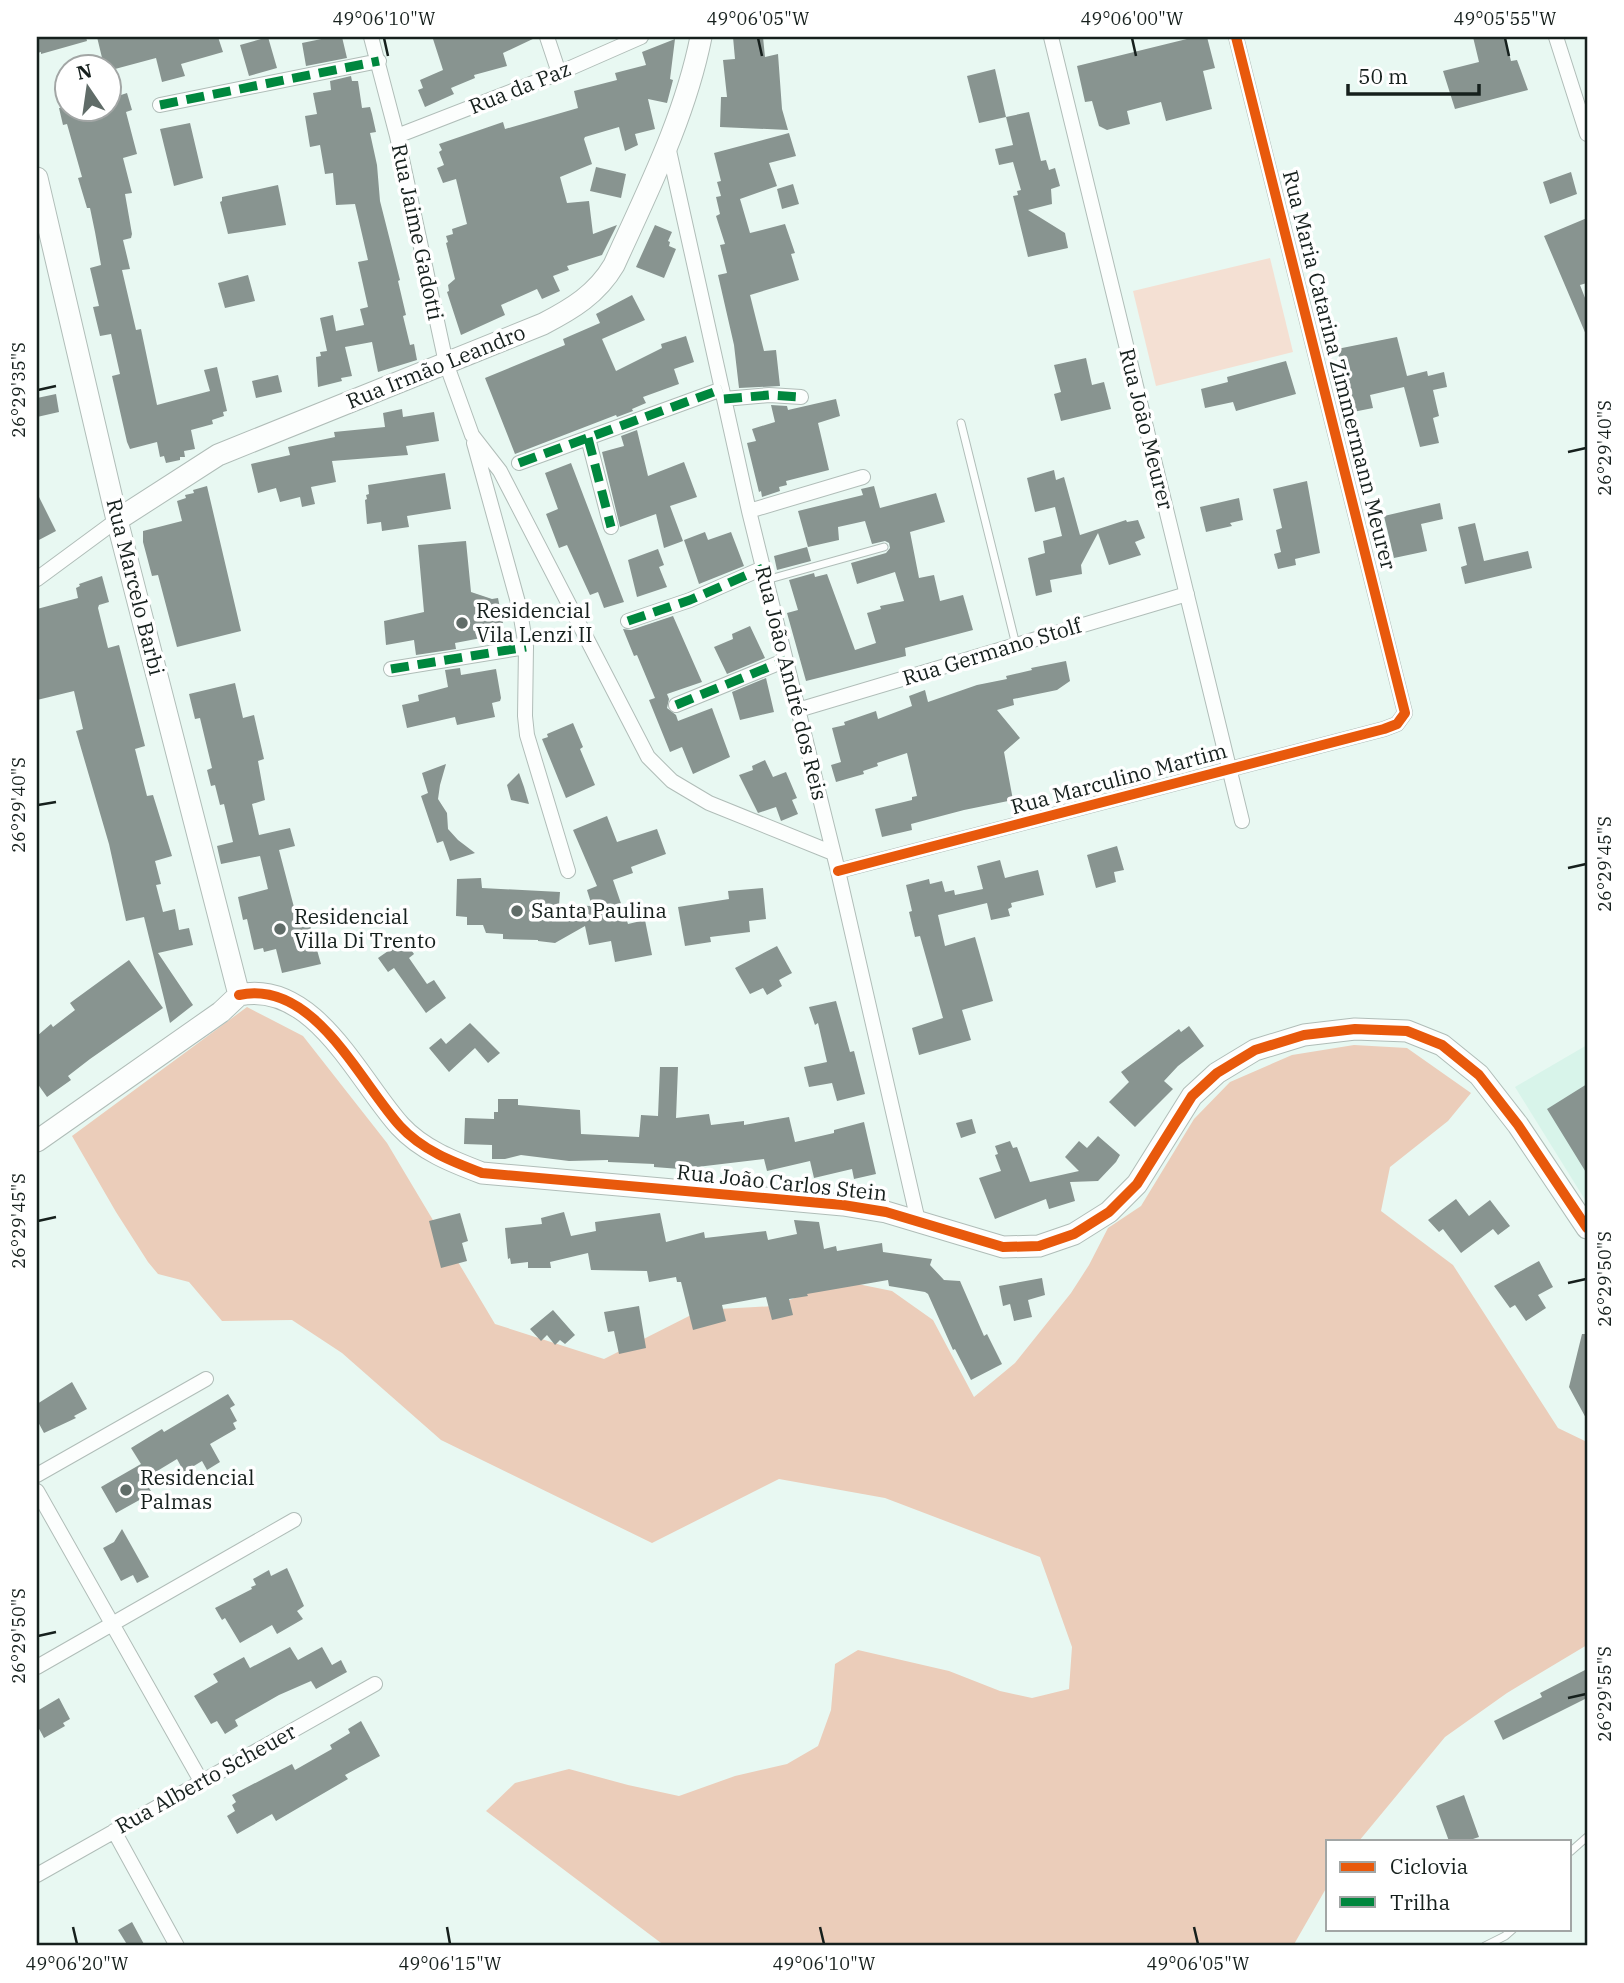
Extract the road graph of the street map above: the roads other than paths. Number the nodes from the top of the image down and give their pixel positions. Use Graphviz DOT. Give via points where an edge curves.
graph roads {
  1 [pos="371,37"];
  2 [pos="547,37"];
  3 [pos="641,37"];
  4 [pos="701,37"];
  5 [pos="1051,37"];
  6 [pos="1236,37"];
  7 [pos="1556,37"];
  8 [pos="379,61"];
  9 [pos="559,73"];
  10 [pos="160,105"];
  11 [pos="1587,134"];
  12 [pos="397,136"];
  13 [pos="668,145"];
  14 [pos="37,178"];
  15 [pos="446,363"];
  16 [pos="723,394"];
  17 [pos="800,397"];
  18 [pos="961,424"];
  19 [pos="472,435"];
  20 [pos="588,438"];
  21 [pos="519,463"];
  22 [pos="863,477"];
  23 [pos="749,511"];
  24 [pos="117,520"];
  25 [pos="611,527"];
  26 [pos="884,547"];
  27 [pos="765,574"];
  28 [pos="37,579"];
  29 [pos="1187,594"];
  30 [pos="628,621"];
  31 [pos="1016,645"];
  32 [pos="526,647"];
  33 [pos="786,660"];
  34 [pos="391,669"];
  35 [pos="676,705"];
  36 [pos="798,710"];
  37 [pos="1405,713"];
  38 [pos="1230,770"];
  39 [pos="1242,821"];
  40 [pos="833,853"];
  41 [pos="568,871"];
  42 [pos="838,872"];
  43 [pos="239,995"];
  44 [pos="37,1141"];
  45 [pos="918,1221"];
  46 [pos="1587,1228"];
  47 [pos="206,1378"];
  48 [pos="37,1475"];
  49 [pos="37,1491"];
  50 [pos="294,1520"];
  51 [pos="112,1624"];
  52 [pos="37,1667"];
  53 [pos="375,1684"];
  54 [pos="201,1782"];
  55 [pos="114,1832"];
  56 [pos="1587,1837"];
  57 [pos="1572,1850"];
  58 [pos="37,1875"];
  59 [pos="1512,1930"];
  60 [pos="177,1946"];
  61 [pos="1485,1946"];
  1 -- 8 [label="street, Rua Jaime Gadotti"];
  2 -- 9 [label="street"];
  3 -- 9 [label="street, Rua da Paz"];
  4 -- 13 [label="street, Rua Irmão Leandro" via="693,76"];
  5 -- 29 [label="street, Rua João Meurer"];
  6 -- 37 [label="street, Rua Maria Catarina Zimmermann Meurer"];
  7 -- 11 [label="street"];
  8 -- 10 [label="street"];
  8 -- 12 [label="street, Rua Jaime Gadotti"];
  9 -- 12 [label="street, Rua da Paz"];
  12 -- 15 [label="street, Rua Jaime Gadotti"];
  13 -- 15 [label="street, Rua Irmão Leandro" via="614,265 591,294 543,324"];
  13 -- 16 [label="street, Rua João André dos Reis"];
  14 -- 24 [label="street, Rua Marcelo Barbi"];
  15 -- 19 [label="street, Rua Jaime Gadotti"];
  15 -- 24 [label="street, Rua Irmão Leandro" via="218,455"];
  16 -- 17 [label="street"];
  16 -- 20 [label="street"];
  16 -- 23 [label="street, Rua João André dos Reis"];
  18 -- 31 [label="lane"];
  19 -- 32 [label="street"];
  19 -- 40 [label="street, Rua Jaime Gadotti" via="500,471 648,757 672,781 709,803"];
  20 -- 21 [label="street"];
  20 -- 25 [label="street"];
  22 -- 23 [label="street"];
  23 -- 27 [label="street, Rua João André dos Reis"];
  24 -- 28 [label="street, Rua Irmão Leandro"];
  24 -- 43 [label="street, Rua Marcelo Barbi"];
  26 -- 27 [label="lane"];
  27 -- 30 [label="street"];
  27 -- 33 [label="street, Rua João André dos Reis"];
  29 -- 31 [label="street, Rua Germano Stolf"];
  29 -- 38 [label="street, Rua João Meurer"];
  31 -- 36 [label="street, Rua Germano Stolf"];
  32 -- 34 [label="street"];
  32 -- 41 [label="street" via="527,735"];
  33 -- 35 [label="street"];
  33 -- 36 [label="street, Rua João André dos Reis"];
  36 -- 40 [label="street, Rua João André dos Reis"];
  37 -- 38 [label="street, Rua Marculino Martim" via="1397,724 1384,729"];
  38 -- 39 [label="street, Rua João Meurer"];
  38 -- 42 [label="street, Rua Marculino Martim"];
  40 -- 42 [label="street, Rua João André dos Reis"];
  42 -- 45 [label="street, Rua João André dos Reis"];
  43 -- 44 [label="street"];
  43 -- 45 [label="street, Rua João Carlos Stein" via="264,993 312,1018 345,1051 400,1127 440,1157 482,1173 843,1206"];
  45 -- 46 [label="street, Rua João Carlos Stein" via="1003,1247 1039,1246 1074,1234 1109,1212 1137,1184 1192,1096 1217,1073 1255,1050 1304,1035 1355,1029 1407,1031 1442,1045 1479,1076"];
  47 -- 48 [label="street"];
  49 -- 51 [label="street"];
  50 -- 51 [label="street"];
  51 -- 52 [label="street"];
  51 -- 54 [label="street"];
  53 -- 54 [label="street, Rua Alberto Scheuer"];
  54 -- 55 [label="street, Rua Alberto Scheuer"];
  55 -- 58 [label="street, Rua Alberto Scheuer"];
  55 -- 60 [label="street"];
  56 -- 57 [label="lane"];
  59 -- 61 [label="lane"];
}
